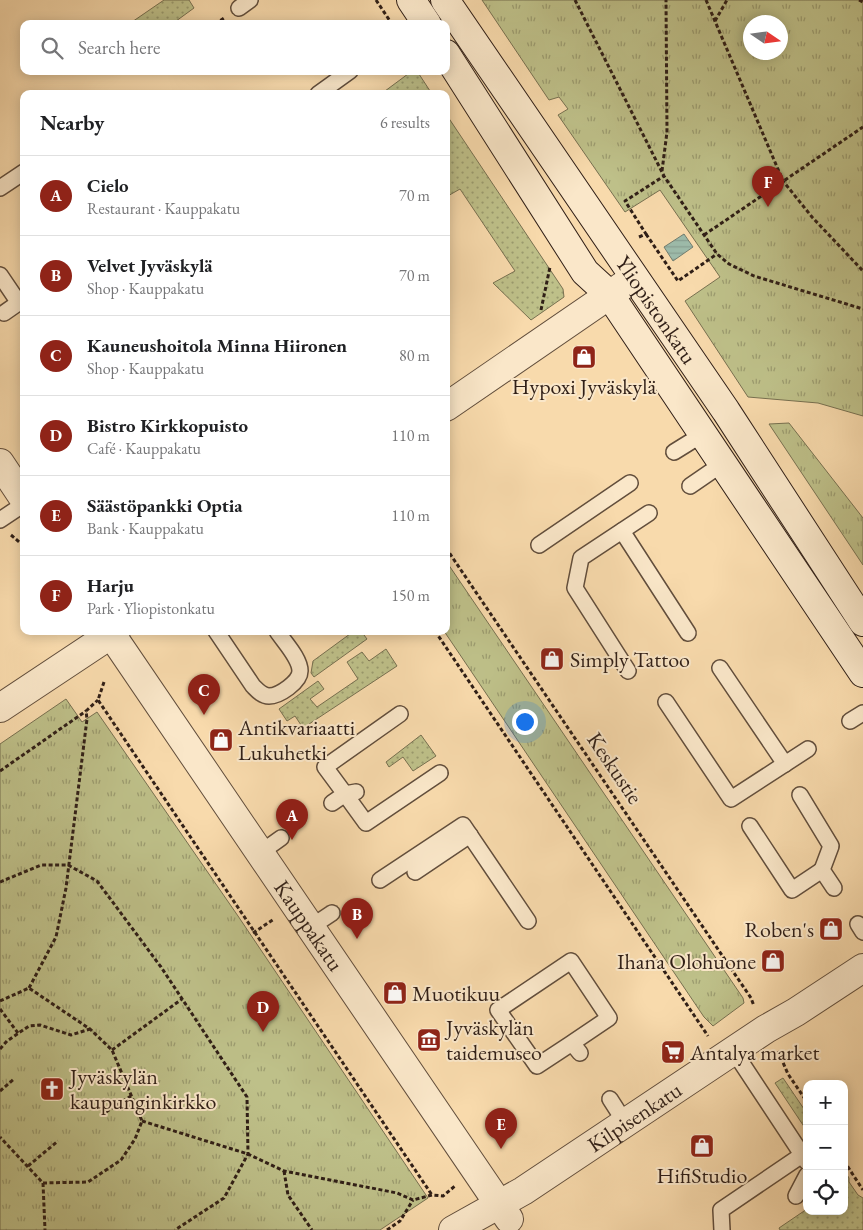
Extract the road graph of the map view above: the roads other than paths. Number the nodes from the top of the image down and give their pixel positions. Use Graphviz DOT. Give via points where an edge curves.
graph roads {
  1 [pos="445,0"];
  2 [pos="450,60"];
  3 [pos="344,75"];
  4 [pos="324,90"];
  5 [pos="20,175"];
  6 [pos="0,188"];
  7 [pos="0,276"];
  8 [pos="634,278"];
  9 [pos="610,294"];
  10 [pos="20,300"];
  11 [pos="20,302"];
  12 [pos="4,314"];
  13 [pos="450,404"];
  14 [pos="703,434"];
  15 [pos="674,452"];
  16 [pos="0,463"];
  17 [pos="722,464"];
  18 [pos="630,483"];
  19 [pos="690,486"];
  20 [pos="20,493"];
  21 [pos="20,507"];
  22 [pos="648,513"];
  23 [pos="0,520"];
  24 [pos="622,531"];
  25 [pos="540,545"];
  26 [pos="863,622"];
  27 [pos="688,633"];
  28 [pos="108,635"];
  29 [pos="114,635"];
  30 [pos="219,635"];
  31 [pos="280,635"];
  32 [pos="720,668"];
  33 [pos="628,671"];
  34 [pos="863,673"];
  35 [pos="666,702"];
  36 [pos="0,708"];
  37 [pos="400,714"];
  38 [pos="808,748"];
  39 [pos="785,764"];
  40 [pos="440,773"];
  41 [pos="800,796"];
  42 [pos="750,826"];
  43 [pos="470,835"];
  44 [pos="822,870"];
  45 [pos="414,872"];
  46 [pos="380,880"];
  47 [pos="834,888"];
  48 [pos="528,921"];
  49 [pos="863,968"];
  50 [pos="722,1044"];
  51 [pos="576,1048"];
  52 [pos="610,1099"];
  53 [pos="626,1124"];
  54 [pos="803,1157"];
  55 [pos="803,1159"];
  56 [pos="803,1183"];
  57 [pos="796,1196"];
  58 [pos="504,1212"];
  59 [pos="453,1230"];
  60 [pos="722,1230"];
  1 -- 8 [label="street, Yliopistonkatu"];
  2 -- 9 [label="street, Yliopistonkatu" via="585,272"];
  3 -- 4 [label="lane"];
  5 -- 6 [label="lane"];
  7 -- 10 [label="lane"];
  8 -- 9 [label="street"];
  8 -- 26 [label="street, Yliopistonkatu" via="726,411"];
  9 -- 13 [label="street"];
  9 -- 14 [label="street, Yliopistonkatu"];
  11 -- 12 [label="lane"];
  14 -- 15 [label="lane"];
  14 -- 17 [label="street, Yliopistonkatu"];
  16 -- 20 [label="street"];
  17 -- 19 [label="lane"];
  17 -- 34 [label="street, Yliopistonkatu"];
  18 -- 25 [label="lane"];
  21 -- 23 [label="lane"];
  22 -- 24 [label="lane"];
  24 -- 27 [label="lane"];
  24 -- 33 [label="lane" via="581,558 574,588"];
  28 -- 36 [label="street"];
  29 -- 58 [label="street, Kauppakatu" via="271,846 321,920"];
  30 -- 31 [label="lane" via="253,686 268,696 277,694 299,677 299,663"];
  32 -- 39 [label="lane"];
  35 -- 39 [label="lane" via="731,799"];
  37 -- 40 [label="lane" via="325,766 344,796 366,823"];
  38 -- 39 [label="lane"];
  41 -- 44 [label="lane" via="831,846"];
  42 -- 44 [label="lane" via="792,890"];
  43 -- 45 [label="lane"];
  43 -- 46 [label="lane" via="463,825"];
  43 -- 48 [label="lane"];
  44 -- 47 [label="lane"];
  49 -- 50 [label="street, Kilpisenkatu"];
  50 -- 53 [label="street, Kilpisenkatu"];
  50 -- 54 [label="lane"];
  51 -- 51 [label="lane" via="609,1018 571,961 498,1010 537,1066"];
  52 -- 53 [label="lane"];
  53 -- 58 [label="street, Kilpisenkatu" via="523,1191"];
  55 -- 60 [label="lane" via="721,1210"];
  56 -- 57 [label="lane"];
  58 -- 59 [label="street, Kilpisenkatu"];
}
